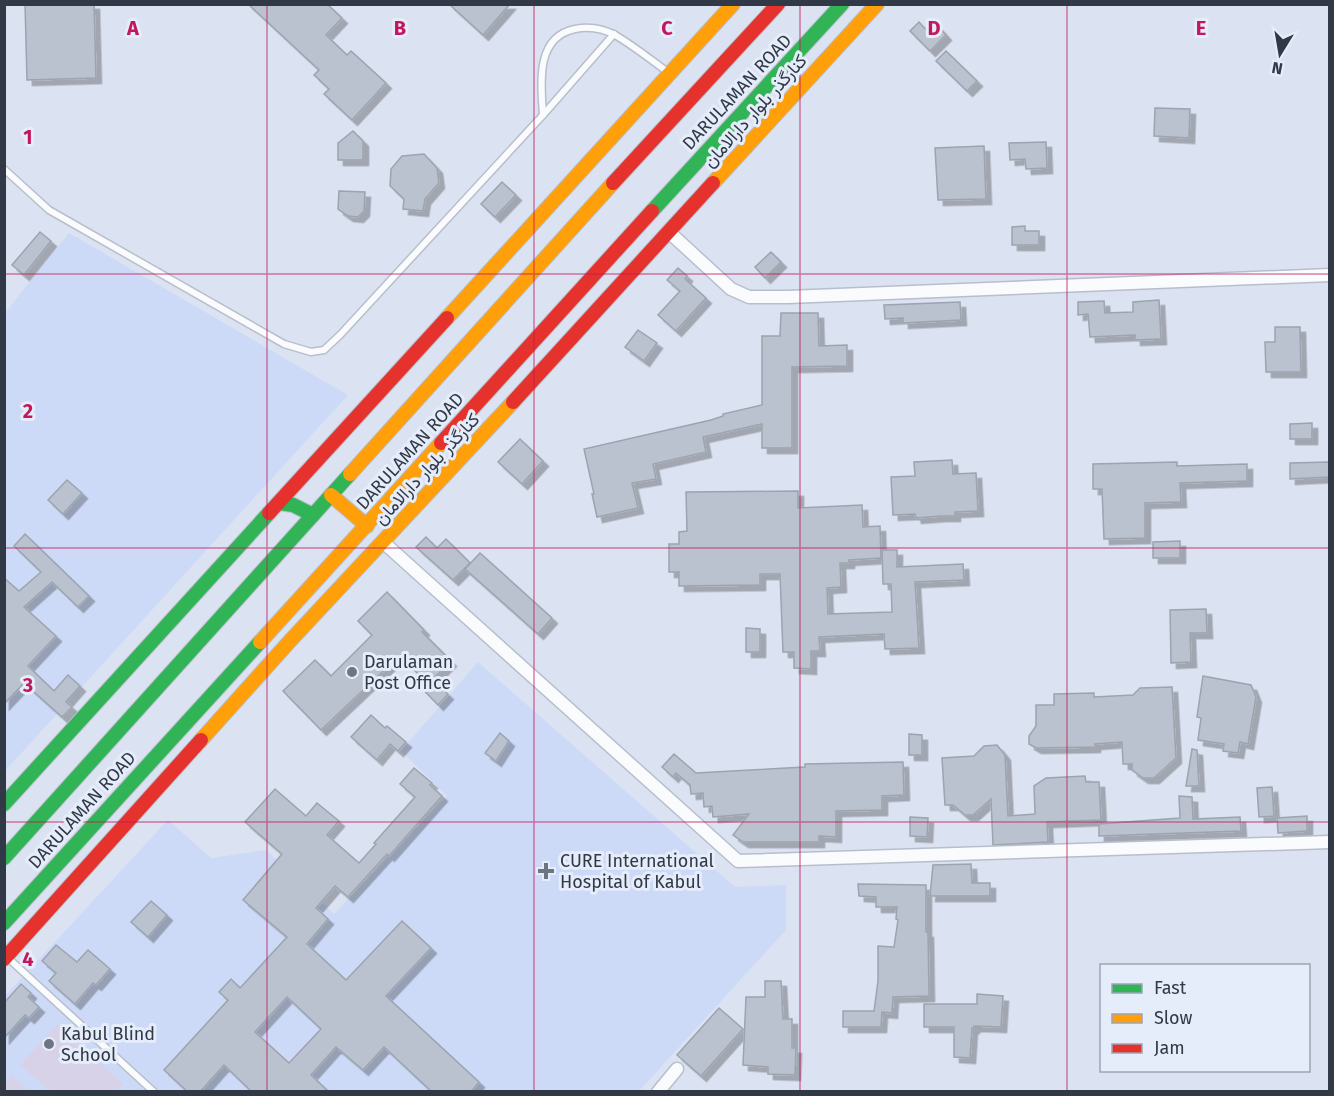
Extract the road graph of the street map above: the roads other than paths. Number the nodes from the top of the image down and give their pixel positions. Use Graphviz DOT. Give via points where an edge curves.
graph roads {
  1 [pos="733,4"];
  2 [pos="778,4"];
  3 [pos="842,4"];
  4 [pos="877,4"];
  5 [pos="614,34"];
  6 [pos="670,74"];
  7 [pos="543,115"];
  8 [pos="4,169"];
  9 [pos="669,232"];
  10 [pos="1329,275"];
  11 [pos="331,495"];
  12 [pos="279,503"];
  13 [pos="313,515"];
  14 [pos="367,526"];
  15 [pos="383,542"];
  16 [pos="4,804"];
  17 [pos="1329,842"];
  18 [pos="4,858"];
  19 [pos="4,923"];
  20 [pos="5,958"];
  21 [pos="677,1069"];
  22 [pos="668,1086"];
  23 [pos="154,1092"];
  24 [pos="658,1092"];
  1 -- 6 [label="main road"];
  2 -- 11 [label="main road, DARULAMAN ROAD"];
  3 -- 14 [label="main road, DARULAMAN ROAD"];
  4 -- 9 [label="main road, کنارگذر بلوار دارالامان"];
  5 -- 6 [label="lane"];
  5 -- 7 [label="lane"];
  5 -- 7 [label="lane" via="586,27 565,31 553,41 544,58 540,79"];
  6 -- 12 [label="main road"];
  7 -- 8 [label="lane" via="340,335 324,350 311,352 284,344 49,210"];
  9 -- 10 [label="street" via="731,290 749,297"];
  9 -- 15 [label="main road, کنارگذر بلوار دارالامان"];
  11 -- 13 [label="main road, DARULAMAN ROAD"];
  11 -- 14 [label="main road"];
  12 -- 13 [label="main road" via="294,505"];
  12 -- 16 [label="main road"];
  13 -- 18 [label="main road, DARULAMAN ROAD"];
  14 -- 19 [label="main road, DARULAMAN ROAD"];
  15 -- 17 [label="street" via="738,861"];
  15 -- 20 [label="main road, کنارگذر بلوار دارالامان"];
  20 -- 23 [label="lane"];
  21 -- 22 [label="street"];
  22 -- 24 [label="street"];
}
